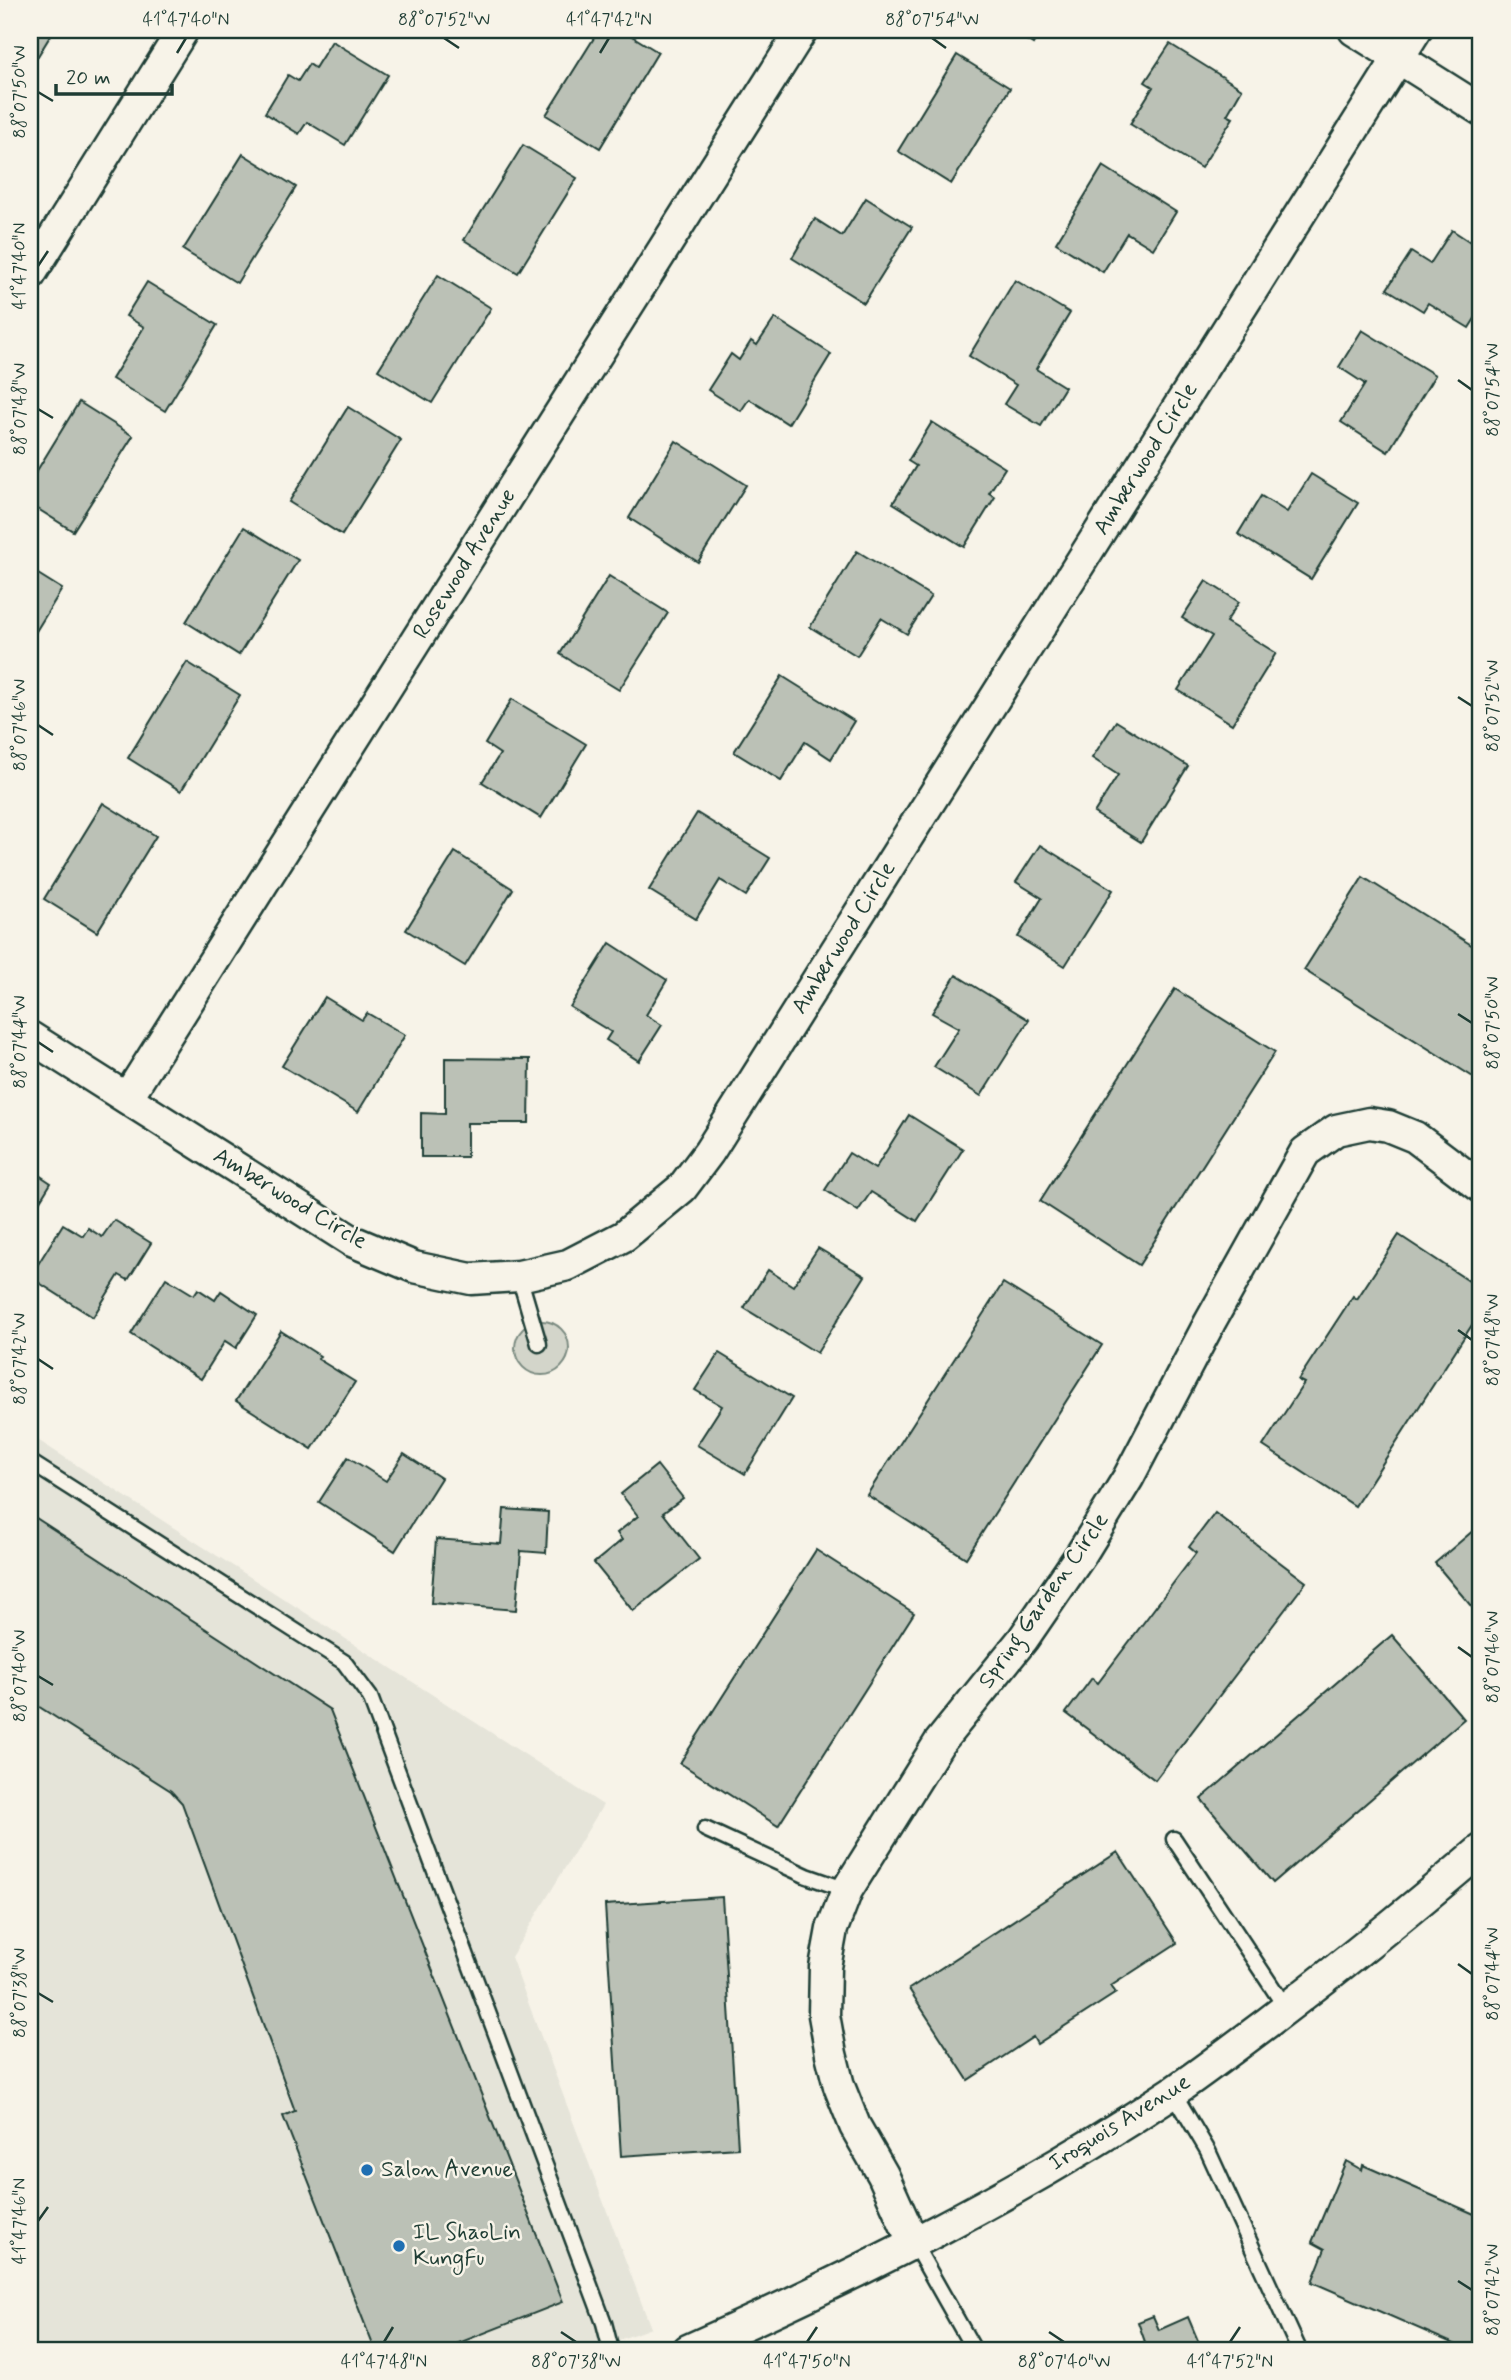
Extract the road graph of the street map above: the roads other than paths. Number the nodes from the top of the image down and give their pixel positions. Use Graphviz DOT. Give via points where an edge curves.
graph roads {
  1 [pos="183,30"];
  2 [pos="802,30"];
  3 [pos="1354,30"];
  4 [pos="1416,30"];
  5 [pos="1399,58"];
  6 [pos="1481,110"];
  7 [pos="30,275"];
  8 [pos="30,1037"];
  9 [pos="127,1098"];
  10 [pos="1481,1187"];
  11 [pos="519,1276"];
  12 [pos="539,1344"];
  13 [pos="30,1462"];
  14 [pos="705,1829"];
  15 [pos="1174,1839"];
  16 [pos="1481,1850"];
  17 [pos="847,1890"];
  18 [pos="1286,2008"];
  19 [pos="1173,2092"];
  20 [pos="912,2242"];
  21 [pos="724,2343"];
  22 [pos="611,2350"];
  23 [pos="688,2350"];
  24 [pos="974,2350"];
  25 [pos="1300,2350"];
  1 -- 7 [label="street"];
  2 -- 9 [label="street, Rosewood Avenue"];
  3 -- 5 [label="street"];
  4 -- 5 [label="street, Amberwood Circle"];
  5 -- 6 [label="street"];
  5 -- 11 [label="street, Amberwood Circle" via="709,1152 682,1188 624,1236 568,1265"];
  8 -- 9 [label="street, Amberwood Circle"];
  9 -- 11 [label="street, Amberwood Circle" via="352,1241 414,1267 471,1279"];
  10 -- 17 [label="street, Spring Garden Circle" via="1415,1137 1388,1126 1369,1123 1336,1130 1305,1152 1102,1521 1023,1639 939,1743"];
  11 -- 12 [label="lane"];
  13 -- 22 [label="lane" via="344,1662 370,1697"];
  14 -- 17 [label="lane"];
  15 -- 18 [label="lane"];
  16 -- 18 [label="street, Iroquois Avenue"];
  17 -- 20 [label="street, Spring Garden Circle" via="832,1929 825,1968 824,2015 831,2054 855,2126 883,2175"];
  18 -- 19 [label="street, Iroquois Avenue"];
  19 -- 20 [label="street, Iroquois Avenue" via="1037,2176"];
  19 -- 25 [label="lane" via="1208,2151"];
  20 -- 21 [label="street, Iroquois Avenue"];
  20 -- 24 [label="lane"];
  21 -- 23 [label="street, Iroquois Avenue"];
}
